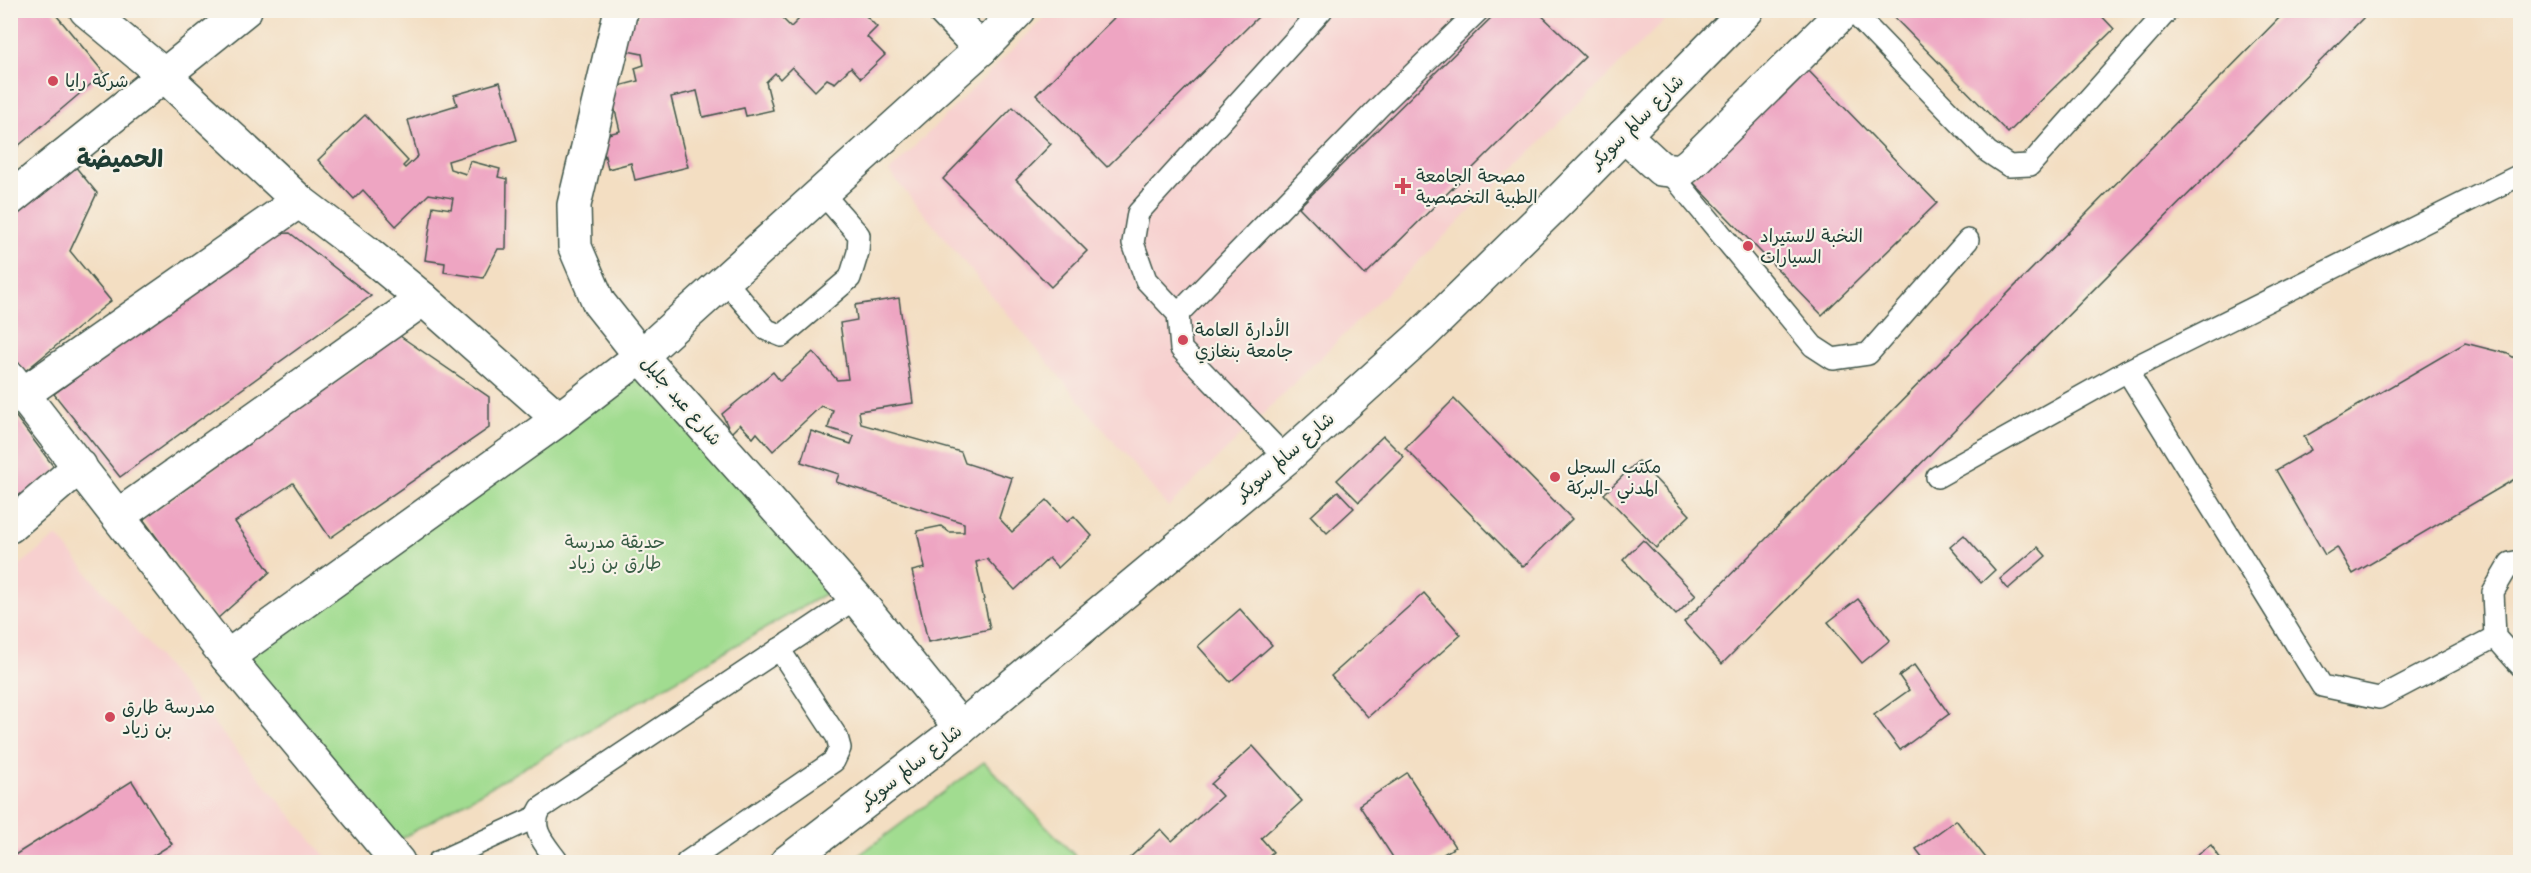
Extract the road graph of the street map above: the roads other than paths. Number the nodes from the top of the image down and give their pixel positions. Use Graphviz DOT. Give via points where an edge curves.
graph roads {
  1 [pos="86,10"];
  2 [pos="621,10"];
  3 [pos="944,10"];
  4 [pos="1019,10"];
  5 [pos="1322,10"];
  6 [pos="1479,10"];
  7 [pos="1747,10"];
  8 [pos="1845,10"];
  9 [pos="1851,10"];
  10 [pos="2168,10"];
  11 [pos="235,13"];
  12 [pos="981,49"];
  13 [pos="165,75"];
  14 [pos="1624,135"];
  15 [pos="1669,171"];
  16 [pos="2520,175"];
  17 [pos="822,193"];
  18 [pos="10,199"];
  19 [pos="299,201"];
  20 [pos="1968,240"];
  21 [pos="726,282"];
  22 [pos="423,299"];
  23 [pos="1178,314"];
  24 [pos="641,356"];
  25 [pos="2127,371"];
  26 [pos="17,386"];
  27 [pos="559,419"];
  28 [pos="1286,458"];
  29 [pos="80,466"];
  30 [pos="1937,477"];
  31 [pos="118,516"];
  32 [pos="10,526"];
  33 [pos="2520,561"];
  34 [pos="856,598"];
  35 [pos="2495,637"];
  36 [pos="779,649"];
  37 [pos="227,657"];
  38 [pos="2520,665"];
  39 [pos="961,728"];
  40 [pos="536,817"];
  41 [pos="398,862"];
  42 [pos="438,862"];
  43 [pos="558,862"];
  44 [pos="687,862"];
  45 [pos="787,862"];
  1 -- 13 [label="street"];
  2 -- 24 [label="street, شارع عبد جليل" via="574,205 575,247 599,303"];
  3 -- 12 [label="street"];
  4 -- 12 [label="street"];
  5 -- 23 [label="lane" via="1138,213 1133,243 1146,279"];
  6 -- 23 [label="lane"];
  7 -- 14 [label="street, شارع سالم سويكر"];
  8 -- 15 [label="street" via="1691,163 1681,171"];
  9 -- 10 [label="lane" via="1988,152 2010,166 2030,165"];
  11 -- 13 [label="street"];
  12 -- 17 [label="street"];
  13 -- 18 [label="street"];
  13 -- 19 [label="street"];
  14 -- 15 [label="street" via="1661,169"];
  14 -- 28 [label="street, شارع سالم سويكر" via="1422,335"];
  15 -- 20 [label="lane" via="1813,346 1833,359 1868,354"];
  16 -- 25 [label="lane"];
  17 -- 21 [label="street"];
  17 -- 21 [label="lane" via="859,235 850,278 782,336 767,330"];
  19 -- 22 [label="street"];
  19 -- 26 [label="street"];
  21 -- 24 [label="street"];
  22 -- 27 [label="street"];
  22 -- 31 [label="street"];
  23 -- 28 [label="lane" via="1181,349"];
  24 -- 27 [label="street"];
  24 -- 34 [label="street, شارع عبد جليل"];
  25 -- 30 [label="lane"];
  25 -- 35 [label="lane" via="2322,686 2379,698"];
  26 -- 29 [label="street"];
  27 -- 37 [label="street"];
  28 -- 39 [label="street, شارع سالم سويكر"];
  29 -- 31 [label="street"];
  29 -- 32 [label="street"];
  31 -- 37 [label="street"];
  33 -- 35 [label="lane" via="2510,563 2493,592"];
  34 -- 36 [label="lane"];
  34 -- 39 [label="street, شارع عبد جليل"];
  35 -- 38 [label="lane"];
  36 -- 40 [label="lane" via="542,808"];
  36 -- 44 [label="lane" via="837,737 840,748 834,761"];
  37 -- 41 [label="street"];
  39 -- 45 [label="street, شارع سالم سويكر"];
  40 -- 42 [label="lane"];
  40 -- 43 [label="lane" via="536,829"];
}
